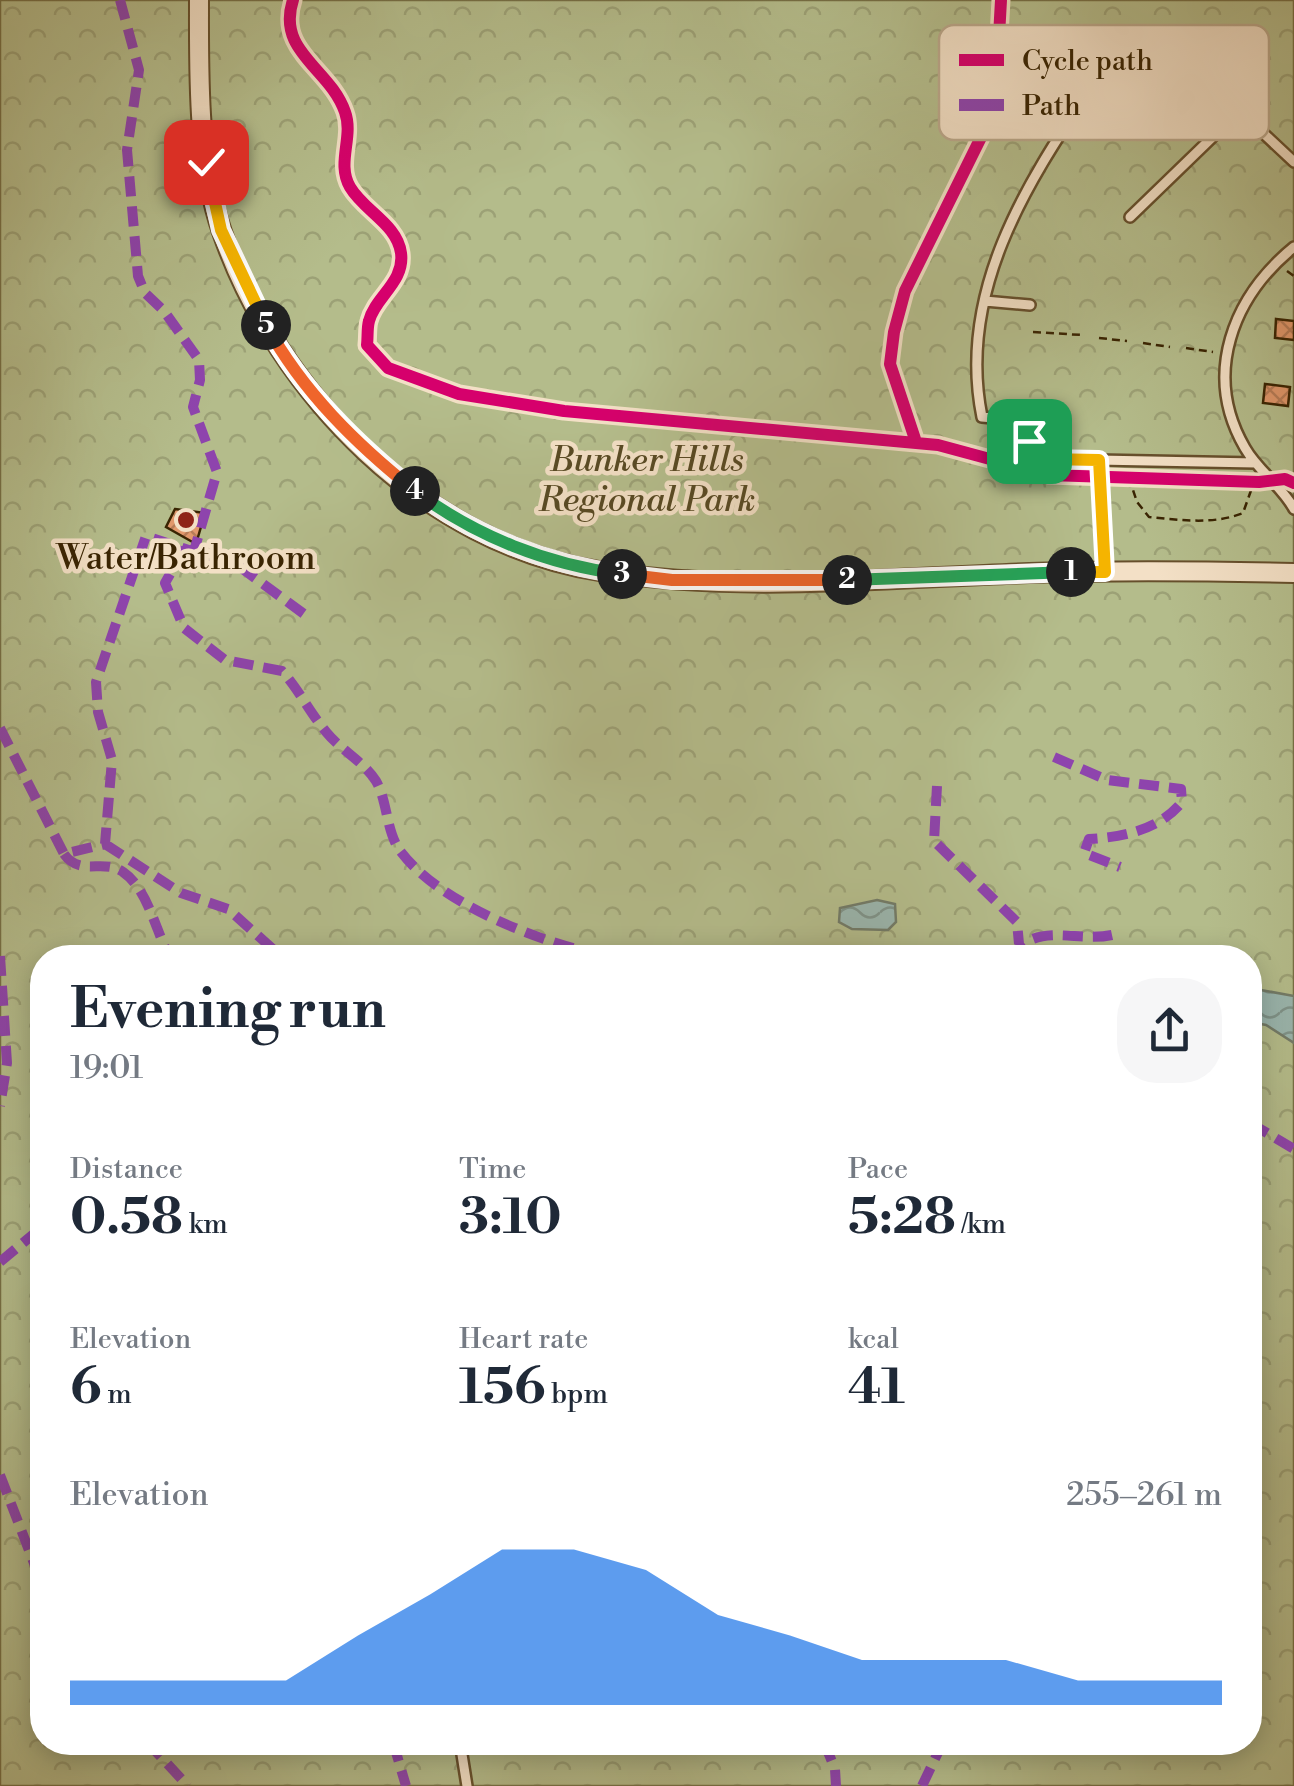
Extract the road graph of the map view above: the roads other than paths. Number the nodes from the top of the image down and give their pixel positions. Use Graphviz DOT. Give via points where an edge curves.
graph roads {
  1 [pos="199,0"];
  2 [pos="1269,139"];
  3 [pos="1055,140"];
  4 [pos="1210,140"];
  5 [pos="1294,162"];
  6 [pos="1130,218"];
  7 [pos="1294,247"];
  8 [pos="985,300"];
  9 [pos="1030,305"];
  10 [pos="1099,460"];
  11 [pos="1256,464"];
  12 [pos="1294,509"];
  13 [pos="1105,572"];
  14 [pos="1294,573"];
  15 [pos="462,1755"];
  16 [pos="467,1786"];
  1 -- 13 [label="street" via="206,162 237,269 305,384 363,449 443,510 530,553 595,571 672,580"];
  2 -- 5 [label="lane"];
  3 -- 8 [label="lane" via="1028,181"];
  4 -- 6 [label="lane"];
  7 -- 11 [label="lane" via="1252,288 1229,334 1230,406"];
  8 -- 9 [label="lane"];
  8 -- 10 [label="lane" via="978,349 982,417 1025,421 1034,454 1044,459"];
  10 -- 11 [label="lane"];
  10 -- 13 [label="lane"];
  11 -- 12 [label="lane"];
  13 -- 14 [label="street"];
  15 -- 16 [label="lane"];
}
